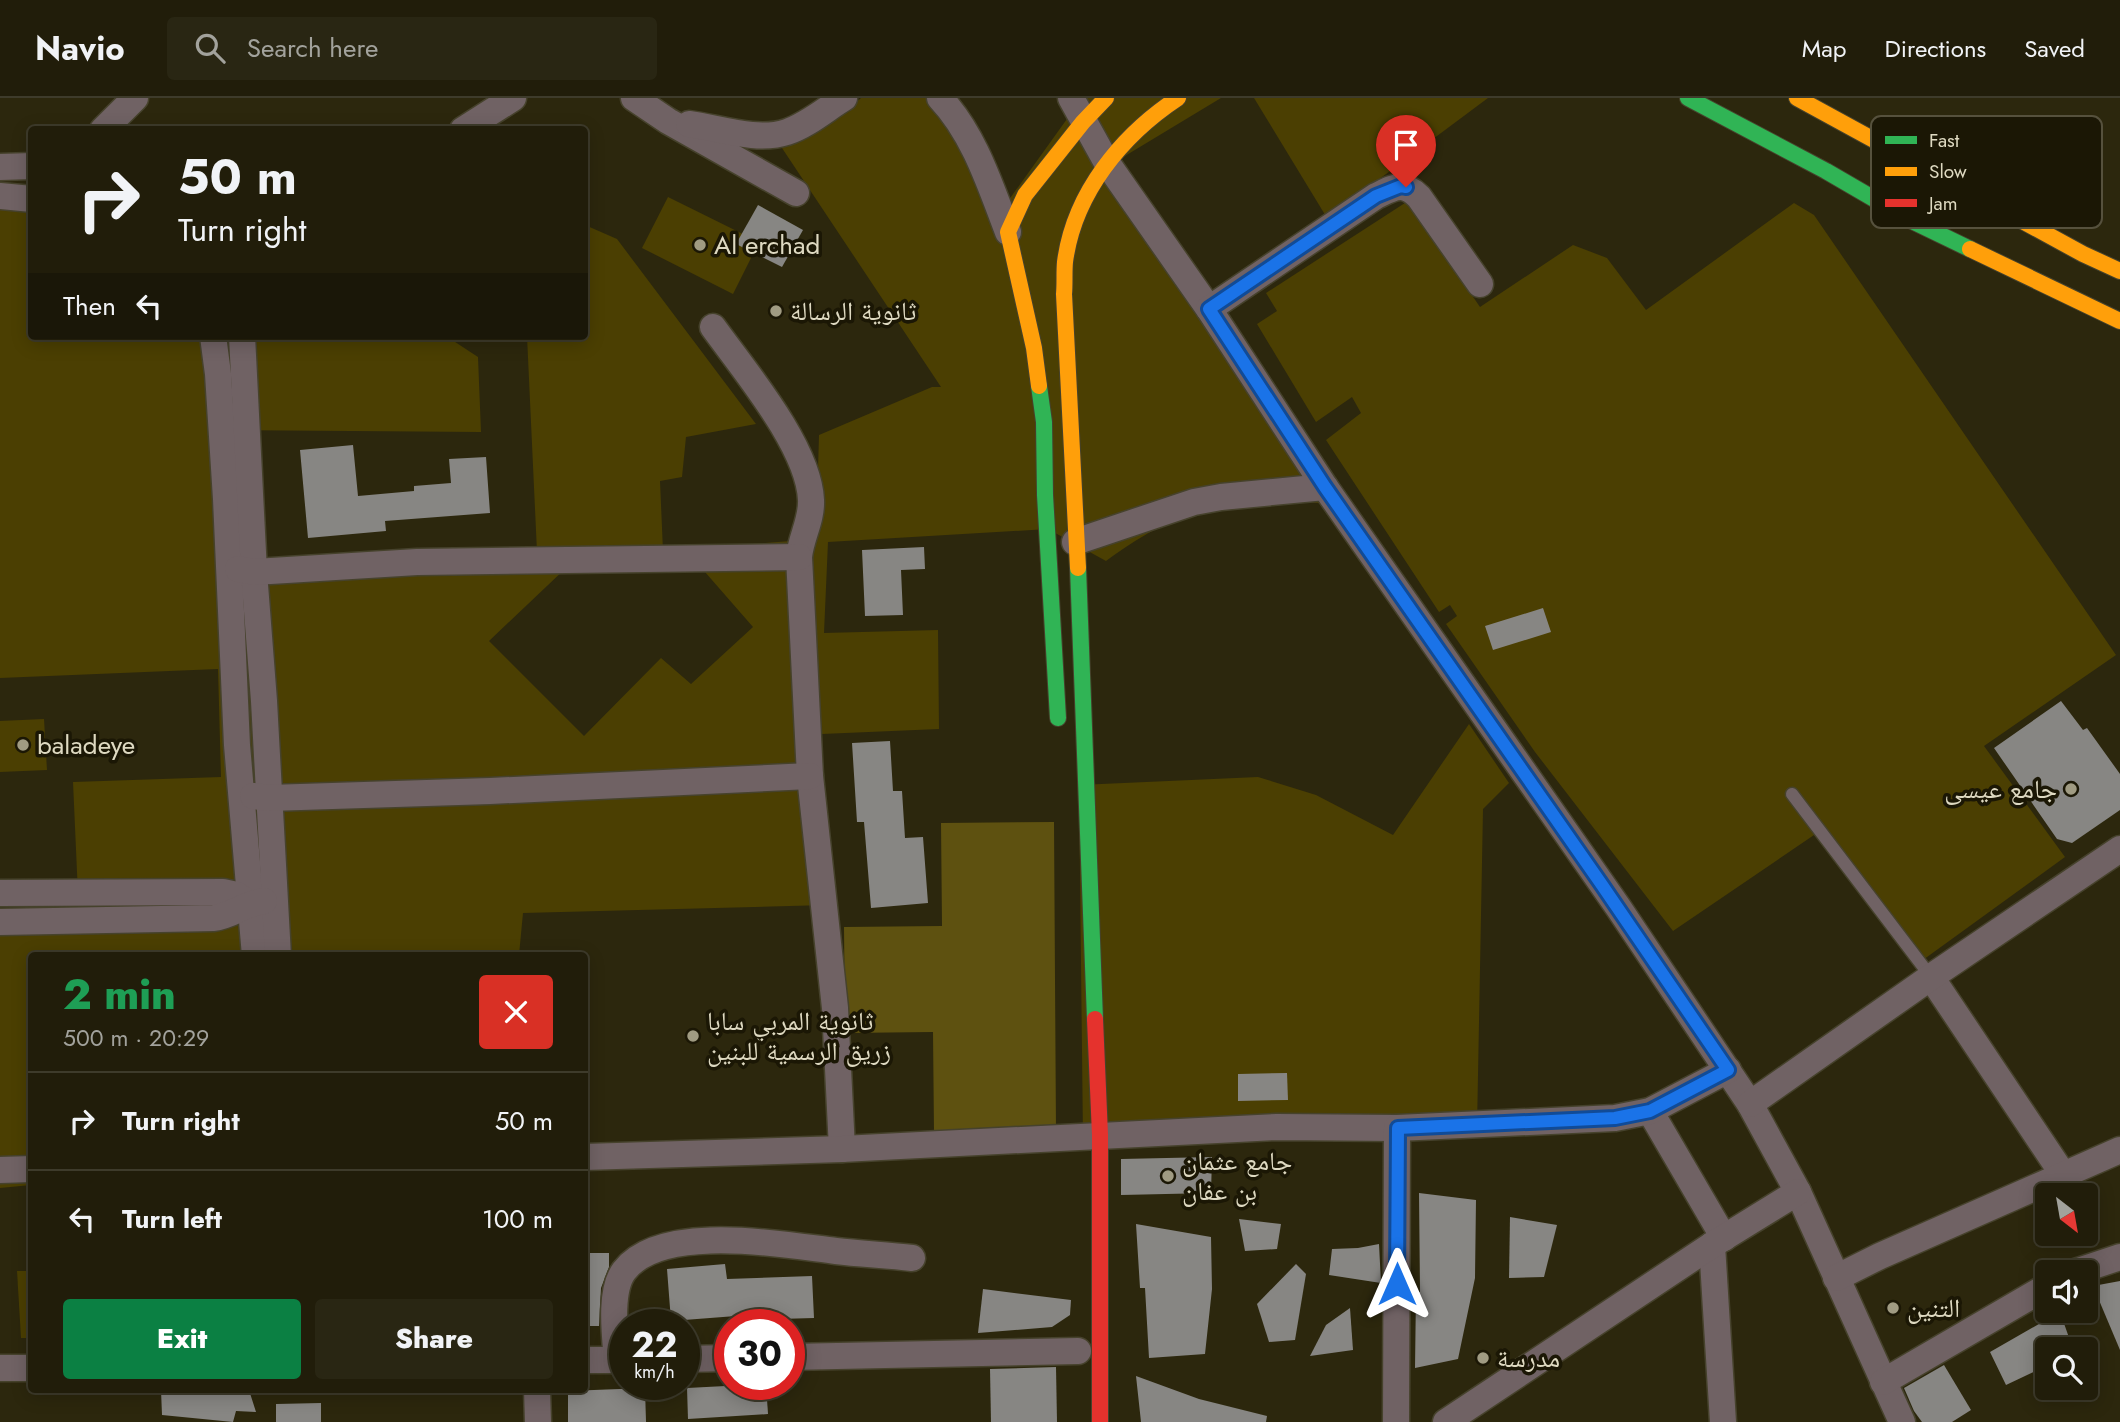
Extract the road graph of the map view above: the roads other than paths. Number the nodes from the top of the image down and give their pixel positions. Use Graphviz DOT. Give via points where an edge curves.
graph roads {
  1 [pos="135,98"];
  2 [pos="513,98"];
  3 [pos="636,98"];
  4 [pos="844,98"];
  5 [pos="940,98"];
  6 [pos="971,98"];
  7 [pos="1071,98"];
  8 [pos="1106,98"];
  9 [pos="1178,98"];
  10 [pos="1688,98"];
  11 [pos="1797,98"];
  12 [pos="668,121"];
  13 [pos="1083,122"];
  14 [pos="961,123"];
  15 [pos="107,126"];
  16 [pos="469,126"];
  17 [pos="1871,138"];
  18 [pos="1107,163"];
  19 [pos="28,166"];
  20 [pos="0,167"];
  21 [pos="989,181"];
  22 [pos="796,193"];
  23 [pos="1025,195"];
  24 [pos="0,196"];
  25 [pos="1871,197"];
  26 [pos="28,199"];
  27 [pos="1927,228"];
  28 [pos="2036,228"];
  29 [pos="1008,232"];
  30 [pos="2120,271"];
  31 [pos="1480,284"];
  32 [pos="1209,309"];
  33 [pos="2120,321"];
  34 [pos="713,327"];
  35 [pos="214,340"];
  36 [pos="242,340"];
  37 [pos="1325,487"];
  38 [pos="1075,542"];
  39 [pos="799,557"];
  40 [pos="241,570"];
  41 [pos="1059,736"];
  42 [pos="810,776"];
  43 [pos="1792,794"];
  44 [pos="242,795"];
  45 [pos="269,798"];
  46 [pos="2120,849"];
  47 [pos="0,893"];
  48 [pos="261,901"];
  49 [pos="0,922"];
  50 [pos="255,952"];
  51 [pos="277,952"];
  52 [pos="1931,976"];
  53 [pos="1728,1070"];
  54 [pos="1750,1104"];
  55 [pos="1650,1111"];
  56 [pos="1398,1128"];
  57 [pos="1085,1136"];
  58 [pos="842,1149"];
  59 [pos="2120,1150"];
  60 [pos="588,1157"];
  61 [pos="28,1169"];
  62 [pos="0,1170"];
  63 [pos="2064,1176"];
  64 [pos="1798,1192"];
  65 [pos="1718,1241"];
  66 [pos="2120,1257"];
  67 [pos="912,1258"];
  68 [pos="2098,1264"];
  69 [pos="1836,1279"];
  70 [pos="2035,1294"];
  71 [pos="615,1309"];
  72 [pos="1078,1351"];
  73 [pos="805,1357"];
  74 [pos="588,1360"];
  75 [pos="609,1360"];
  76 [pos="0,1368"];
  77 [pos="28,1368"];
  78 [pos="1883,1382"];
  79 [pos="537,1393"];
  80 [pos="538,1422"];
  81 [pos="1100,1422"];
  82 [pos="1396,1422"];
  83 [pos="1446,1422"];
  84 [pos="1723,1422"];
  85 [pos="1902,1422"];
  1 -- 15 [label="street"];
  2 -- 16 [label="street"];
  3 -- 12 [label="street"];
  4 -- 12 [label="street" via="804,124 770,135"];
  5 -- 14 [label="street"];
  6 -- 14 [label="street"];
  7 -- 13 [label="street"];
  8 -- 13 [label="main road"];
  9 -- 18 [label="main road" via="1143,123"];
  10 -- 25 [label="main road"];
  11 -- 17 [label="main road"];
  12 -- 22 [label="street"];
  13 -- 18 [label="street"];
  13 -- 23 [label="main road"];
  14 -- 21 [label="street"];
  18 -- 32 [label="street"];
  18 -- 38 [label="main road" via="1087,198 1065,260"];
  19 -- 20 [label="street"];
  21 -- 23 [label="street"];
  21 -- 29 [label="street"];
  23 -- 29 [label="main road"];
  24 -- 26 [label="street"];
  27 -- 33 [label="main road"];
  28 -- 30 [label="main road"];
  29 -- 41 [label="main road" via="1034,348 1044,422"];
  31 -- 32 [label="street" via="1419,197 1401,186 1376,196"];
  32 -- 37 [label="street"];
  34 -- 39 [label="street" via="776,416 805,467 811,499"];
  35 -- 40 [label="street"];
  36 -- 40 [label="street"];
  37 -- 38 [label="street" via="1194,502"];
  37 -- 53 [label="street"];
  38 -- 57 [label="main road"];
  39 -- 40 [label="street" via="417,562"];
  39 -- 42 [label="street"];
  40 -- 44 [label="street" via="237,745"];
  40 -- 45 [label="street"];
  42 -- 45 [label="street"];
  42 -- 58 [label="street" via="835,1008"];
  43 -- 52 [label="lane"];
  44 -- 45 [label="street"];
  44 -- 48 [label="street"];
  45 -- 48 [label="street"];
  46 -- 52 [label="street"];
  47 -- 48 [label="street" via="223,892"];
  48 -- 49 [label="street" via="214,918"];
  48 -- 50 [label="street"];
  48 -- 51 [label="street"];
  52 -- 54 [label="street"];
  52 -- 63 [label="street"];
  53 -- 54 [label="street"];
  53 -- 55 [label="street"];
  54 -- 64 [label="street"];
  55 -- 56 [label="street" via="1615,1118"];
  55 -- 65 [label="street"];
  56 -- 57 [label="street" via="1277,1127"];
  56 -- 82 [label="street"];
  57 -- 58 [label="street"];
  57 -- 81 [label="main road"];
  58 -- 60 [label="street"];
  59 -- 63 [label="street"];
  61 -- 62 [label="street"];
  63 -- 69 [label="street"];
  64 -- 65 [label="street"];
  64 -- 69 [label="street"];
  65 -- 83 [label="street"];
  65 -- 84 [label="street"];
  66 -- 68 [label="street"];
  67 -- 71 [label="street" via="722,1239 656,1248 622,1272"];
  69 -- 78 [label="street"];
  70 -- 78 [label="street"];
  72 -- 73 [label="street"];
  74 -- 75 [label="street"];
  76 -- 77 [label="street"];
  78 -- 85 [label="street"];
  79 -- 80 [label="street"];
}
